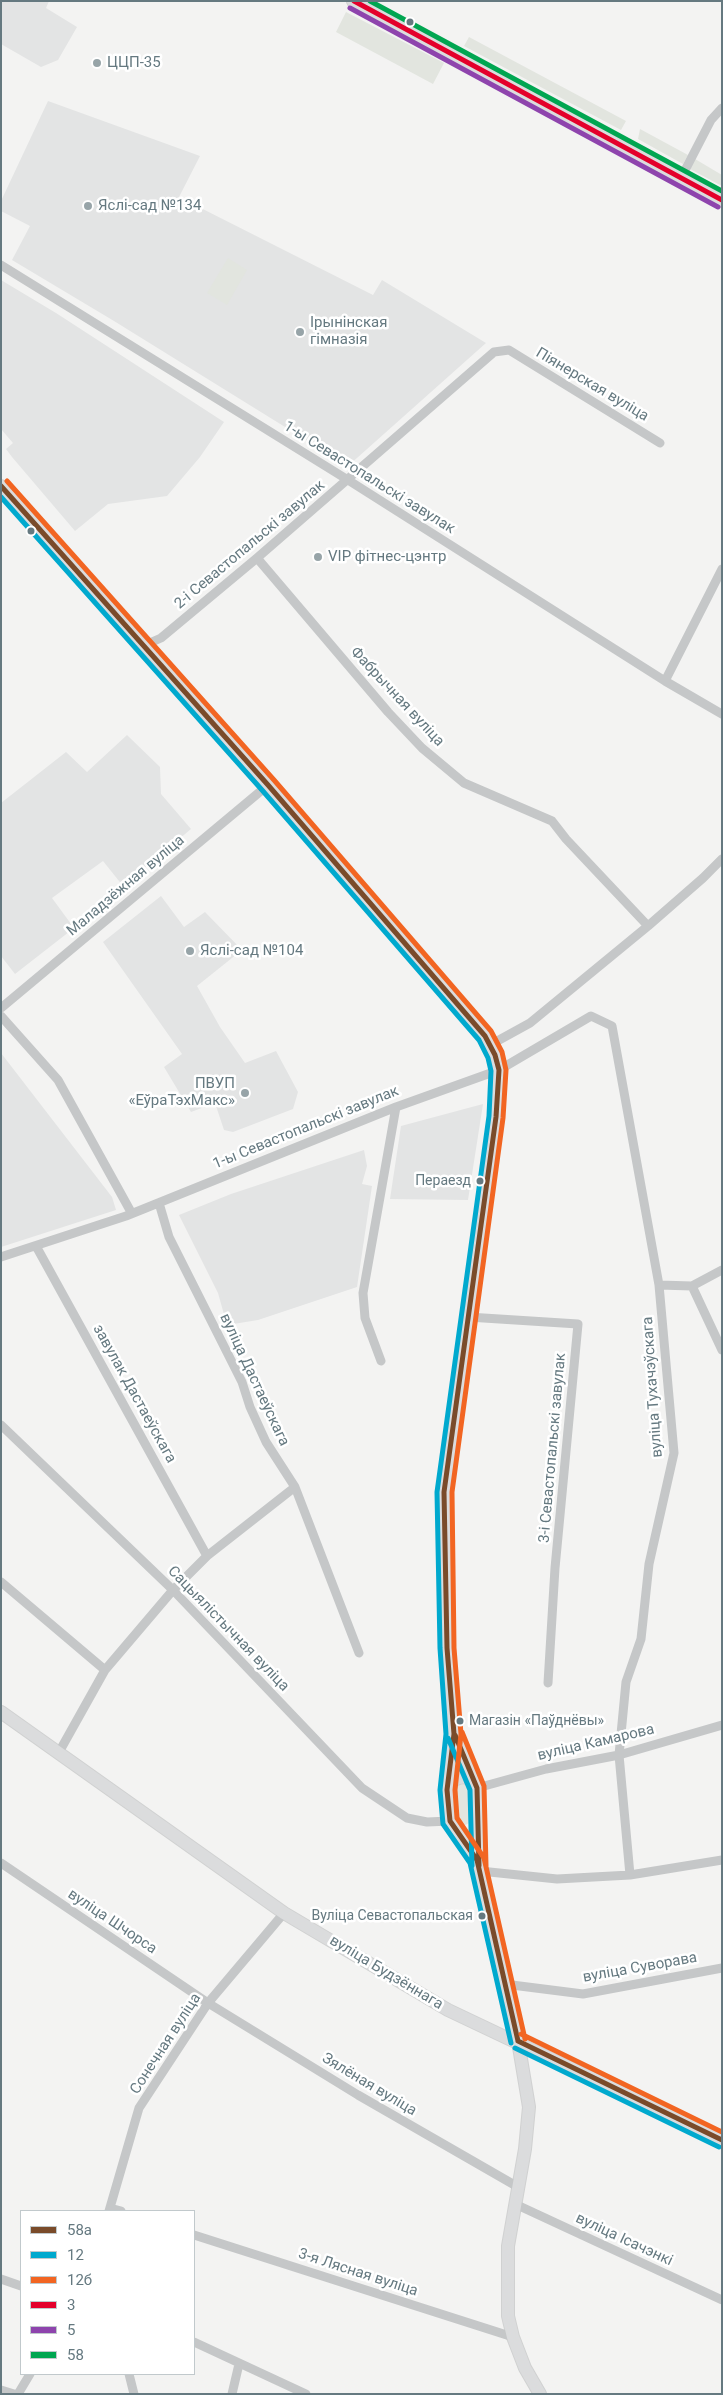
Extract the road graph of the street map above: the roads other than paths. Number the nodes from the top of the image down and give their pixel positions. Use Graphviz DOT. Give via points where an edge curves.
graph roads {
  1 [pos="354,1"];
  2 [pos="722,108"];
  3 [pos="681,178"];
  4 [pos="722,200"];
  5 [pos="1,265"];
  6 [pos="508,350"];
  7 [pos="660,442"];
  8 [pos="348,480"];
  9 [pos="1,486"];
  10 [pos="257,558"];
  11 [pos="722,569"];
  12 [pos="145,645"];
  13 [pos="665,681"];
  14 [pos="722,714"];
  15 [pos="268,785"];
  16 [pos="722,859"];
  17 [pos="648,926"];
  18 [pos="1,1008"];
  19 [pos="1,1016"];
  20 [pos="490,1045"];
  21 [pos="498,1070"];
  22 [pos="396,1106"];
  23 [pos="158,1202"];
  24 [pos="129,1214"];
  25 [pos="36,1246"];
  26 [pos="1,1257"];
  27 [pos="722,1270"];
  28 [pos="659,1285"];
  29 [pos="692,1286"];
  30 [pos="468,1317"];
  31 [pos="722,1350"];
  32 [pos="381,1361"];
  33 [pos="1,1425"];
  34 [pos="295,1487"];
  35 [pos="207,1556"];
  36 [pos="1,1582"];
  37 [pos="173,1590"];
  38 [pos="359,1653"];
  39 [pos="105,1670"];
  40 [pos="548,1683"];
  41 [pos="1,1712"];
  42 [pos="722,1725"];
  43 [pos="454,1734"];
  44 [pos="58,1754"];
  45 [pos="619,1755"];
  46 [pos="475,1784"];
  47 [pos="447,1790"];
  48 [pos="479,1816"];
  49 [pos="450,1821"];
  50 [pos="722,1860"];
  51 [pos="1,1863"];
  52 [pos="479,1866"];
  53 [pos="630,1875"];
  54 [pos="284,1913"];
  55 [pos="722,1968"];
  56 [pos="710,1970"];
  57 [pos="722,1976"];
  58 [pos="504,1984"];
  59 [pos="208,2003"];
  60 [pos="518,2041"];
  61 [pos="722,2140"];
  62 [pos="518,2187"];
  63 [pos="515,2204"];
  64 [pos="110,2210"];
  65 [pos="195,2234"];
  66 [pos="1,2279"];
  67 [pos="20,2286"];
  68 [pos="722,2300"];
  69 [pos="513,2337"];
  70 [pos="195,2342"];
  71 [pos="239,2364"];
  72 [pos="29,2375"];
  73 [pos="129,2375"];
  74 [pos="1,2390"];
  75 [pos="14,2394"];
  76 [pos="18,2394"];
  77 [pos="134,2394"];
  78 [pos="232,2394"];
  79 [pos="306,2394"];
  80 [pos="540,2394"];
  1 -- 3 [label="main road"];
  2 -- 3 [label="street" via="711,120"];
  3 -- 4 [label="main road"];
  5 -- 8 [label="street, 1-ы Севастопальскі завулак"];
  6 -- 7 [label="street, Піянерская вуліца"];
  6 -- 8 [label="street, 2-і Севастопальскі завулак" via="494,352"];
  8 -- 10 [label="street, 2-і Севастопальскі завулак"];
  8 -- 13 [label="street, 1-ы Севастопальскі завулак"];
  9 -- 12 [label="street"];
  10 -- 12 [label="street, 2-і Севастопальскі завулак" via="161,638"];
  10 -- 17 [label="street, Фабрычная вуліца" via="422,748 464,783 552,821"];
  11 -- 13 [label="street"];
  12 -- 15 [label="street"];
  13 -- 14 [label="street, 1-ы Севастопальскі завулак"];
  15 -- 18 [label="street, Маладзёжная вуліца"];
  15 -- 20 [label="street"];
  16 -- 17 [label="street"];
  17 -- 20 [label="street" via="530,1023"];
  19 -- 24 [label="street" via="58,1080"];
  20 -- 21 [label="street"];
  21 -- 22 [label="street, 1-ы Севастопальскі завулак"];
  21 -- 28 [label="street, вуліца Тухачэўскага" via="591,1016 612,1026"];
  21 -- 30 [label="street" via="496,1116"];
  22 -- 23 [label="street, 1-ы Севастопальскі завулак"];
  22 -- 32 [label="street" via="362,1293 365,1318"];
  23 -- 24 [label="street, 1-ы Севастопальскі завулак"];
  23 -- 34 [label="street, вуліца Дастаеўскага" via="168,1237 242,1382 266,1442"];
  24 -- 25 [label="street, 1-ы Севастопальскі завулак"];
  25 -- 26 [label="street, 1-ы Севастопальскі завулак"];
  25 -- 35 [label="street, завулак Дастаеўскага"];
  27 -- 29 [label="street"];
  28 -- 29 [label="street"];
  28 -- 45 [label="street, вуліца Тухачэўскага" via="674,1454 649,1564 641,1639 626,1682"];
  29 -- 31 [label="street"];
  30 -- 40 [label="street, 3-і Севастопальскі завулак" via="578,1324 555,1568"];
  30 -- 43 [label="street" via="444,1492 447,1648"];
  33 -- 37 [label="street, Сацыялістычная вуліца"];
  34 -- 35 [label="street"];
  34 -- 38 [label="street, вуліца Дастаеўскага"];
  35 -- 37 [label="street"];
  36 -- 39 [label="street"];
  37 -- 39 [label="street"];
  37 -- 49 [label="street, Сацыялістычная вуліца" via="362,1788 407,1818 427,1822"];
  39 -- 44 [label="street"];
  41 -- 44 [label="street, вуліца Будзённага"];
  42 -- 45 [label="street, вуліца Камарова"];
  43 -- 46 [label="street"];
  43 -- 47 [label="street"];
  44 -- 54 [label="street, вуліца Будзённага"];
  45 -- 46 [label="street, вуліца Камарова"];
  45 -- 53 [label="street, вуліца Тухачэўскага"];
  46 -- 47 [label="street" via="464,1777 459,1778"];
  46 -- 48 [label="street"];
  47 -- 49 [label="street"];
  48 -- 49 [label="street" via="468,1829 456,1827"];
  48 -- 52 [label="street"];
  49 -- 52 [label="street"];
  50 -- 53 [label="street"];
  51 -- 59 [label="street, вуліца Шчорса"];
  52 -- 53 [label="street" via="557,1879"];
  52 -- 58 [label="street"];
  54 -- 59 [label="street, Сонечная вуліца"];
  54 -- 60 [label="street, вуліца Будзённага" via="448,2010"];
  55 -- 56 [label="street, вуліца Суворава"];
  56 -- 57 [label="street"];
  56 -- 58 [label="street, вуліца Суворава" via="583,1994"];
  58 -- 60 [label="street"];
  59 -- 62 [label="street, Зялёная вуліца" via="358,2096"];
  59 -- 64 [label="street, Сонечная вуліца" via="139,2108"];
  60 -- 61 [label="street, вуліца Будзённага"];
  60 -- 62 [label="street" via="530,2107"];
  62 -- 63 [label="street"];
  63 -- 68 [label="street, вуліца Ісачэнкі"];
  63 -- 69 [label="street" via="508,2246 508,2316"];
  65 -- 69 [label="street, 3-я Лясная вуліца"];
  66 -- 67 [label="street"];
  69 -- 80 [label="street"];
  70 -- 71 [label="street"];
  71 -- 78 [label="street"];
  71 -- 79 [label="street"];
  72 -- 76 [label="street"];
  73 -- 77 [label="street"];
  74 -- 75 [label="street"];
}
